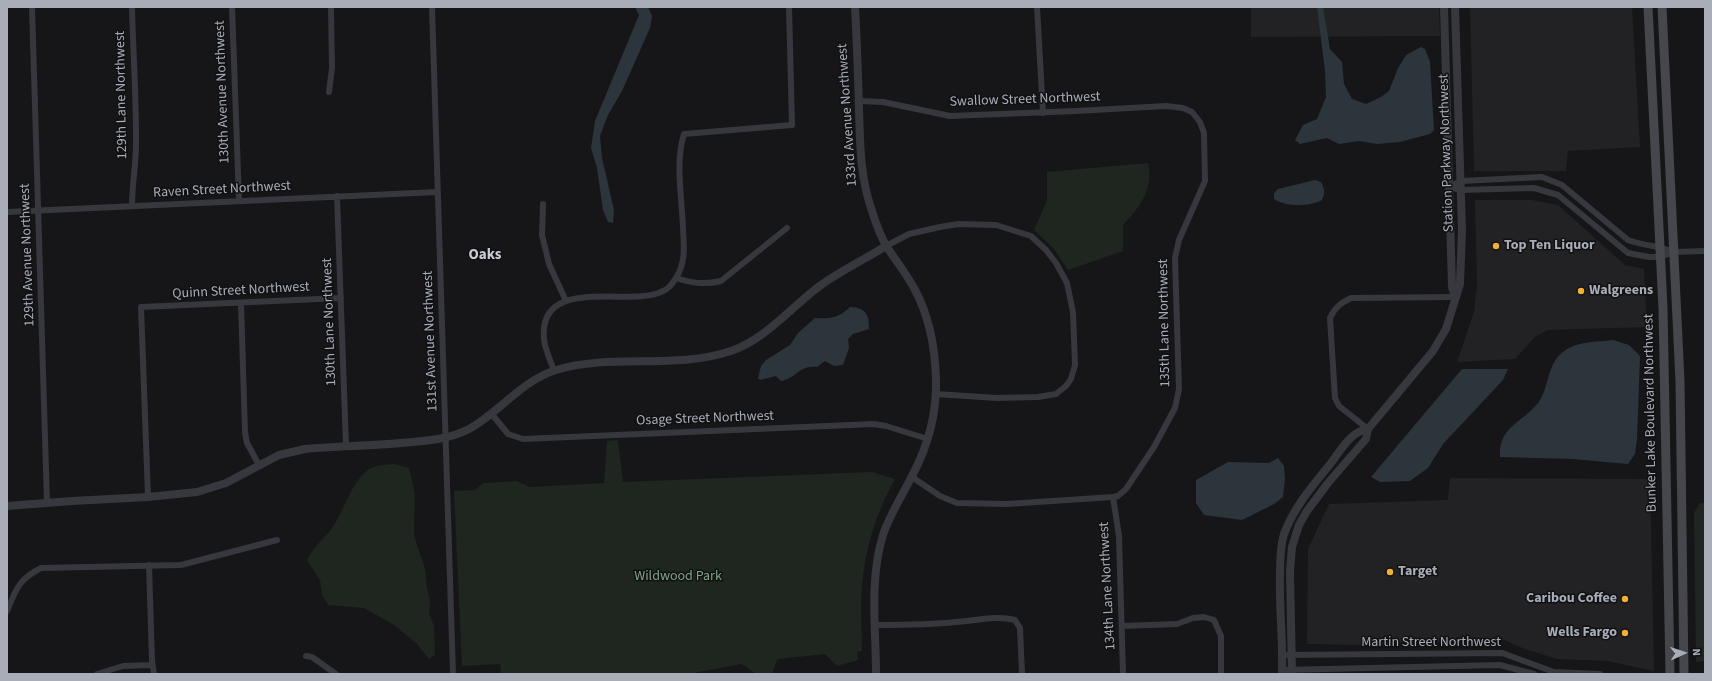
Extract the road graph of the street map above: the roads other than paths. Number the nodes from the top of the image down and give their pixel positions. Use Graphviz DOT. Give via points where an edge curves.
graph roads {
  1 [pos="32,7"];
  2 [pos="132,7"];
  3 [pos="232,7"];
  4 [pos="331,7"];
  5 [pos="432,7"];
  6 [pos="789,7"];
  7 [pos="855,7"];
  8 [pos="1036,7"];
  9 [pos="1444,7"];
  10 [pos="1455,7"];
  11 [pos="1648,7"];
  12 [pos="1662,7"];
  13 [pos="329,92"];
  14 [pos="859,101"];
  15 [pos="1192,112"];
  16 [pos="1043,113"];
  17 [pos="1461,181"];
  18 [pos="1449,187"];
  19 [pos="1461,190"];
  20 [pos="437,192"];
  21 [pos="337,196"];
  22 [pos="239,200"];
  23 [pos="544,204"];
  24 [pos="132,206"];
  25 [pos="39,210"];
  26 [pos="7,212"];
  27 [pos="787,228"];
  28 [pos="886,246"];
  29 [pos="1660,246"];
  30 [pos="1705,251"];
  31 [pos="1674,252"];
  32 [pos="1660,257"];
  33 [pos="676,278"];
  34 [pos="1455,297"];
  35 [pos="341,298"];
  36 [pos="566,301"];
  37 [pos="241,303"];
  38 [pos="554,371"];
  39 [pos="936,394"];
  40 [pos="491,413"];
  41 [pos="1368,429"];
  42 [pos="446,437"];
  43 [pos="928,439"];
  44 [pos="346,446"];
  45 [pos="259,465"];
  46 [pos="912,478"];
  47 [pos="148,497"];
  48 [pos="1113,497"];
  49 [pos="47,503"];
  50 [pos="7,506"];
  51 [pos="277,540"];
  52 [pos="149,565"];
  53 [pos="1279,589"];
  54 [pos="1290,589"];
  55 [pos="7,609"];
  56 [pos="875,626"];
  57 [pos="1122,626"];
  58 [pos="1283,655"];
  59 [pos="1292,655"];
  60 [pos="306,656"];
  61 [pos="152,665"];
  62 [pos="1282,672"];
  63 [pos="1292,672"];
  64 [pos="97,674"];
  65 [pos="154,674"];
  66 [pos="336,674"];
  67 [pos="453,674"];
  68 [pos="876,674"];
  69 [pos="1022,674"];
  70 [pos="1123,674"];
  71 [pos="1222,674"];
  72 [pos="1534,674"];
  73 [pos="1600,674"];
  74 [pos="1670,674"];
  75 [pos="1684,674"];
  1 -- 25 [label="street, 129th Avenue Northwest"];
  2 -- 24 [label="street, 129th Lane Northwest" via="136,136"];
  3 -- 22 [label="street, 130th Avenue Northwest"];
  4 -- 13 [label="street" via="332,68"];
  5 -- 20 [label="street, 131st Avenue Northwest"];
  6 -- 33 [label="street" via="792,125 684,134 680,164 684,254 683,266"];
  7 -- 14 [label="street, 133rd Avenue Northwest"];
  8 -- 16 [label="street"];
  9 -- 18 [label="street, Station Parkway Northwest"];
  10 -- 17 [label="street, Station Parkway Northwest"];
  11 -- 29 [label="main road, Bunker Lake Boulevard Northwest"];
  12 -- 31 [label="main road, Bunker Lake Boulevard Northwest"];
  14 -- 16 [label="street, Swallow Street Northwest" via="883,102 950,116"];
  14 -- 28 [label="street, 133rd Avenue Northwest" via="863,176 871,210"];
  15 -- 16 [label="street, Swallow Street Northwest" via="1166,106"];
  15 -- 48 [label="street, 135th Lane Northwest" via="1204,133 1205,181 1179,240 1175,258 1179,389 1175,408 1154,447 1126,489"];
  17 -- 18 [label="street"];
  17 -- 19 [label="street, Station Parkway Northwest"];
  17 -- 29 [label="street" via="1542,178 1551,180 1562,185 1628,240 1640,245"];
  18 -- 19 [label="street"];
  18 -- 34 [label="street, Station Parkway Northwest" via="1452,287"];
  19 -- 32 [label="street" via="1534,188 1558,195 1628,253"];
  19 -- 34 [label="street, Station Parkway Northwest" via="1462,262 1460,284"];
  20 -- 21 [label="street, Raven Street Northwest"];
  20 -- 42 [label="street, 131st Avenue Northwest"];
  21 -- 22 [label="street, Raven Street Northwest"];
  21 -- 35 [label="street, 130th Lane Northwest"];
  22 -- 24 [label="street, Raven Street Northwest"];
  23 -- 36 [label="street" via="542,235 548,264"];
  24 -- 25 [label="street, Raven Street Northwest"];
  25 -- 26 [label="street, Raven Street Northwest"];
  25 -- 49 [label="street, 129th Avenue Northwest"];
  27 -- 33 [label="street" via="721,281 708,284 692,283"];
  28 -- 38 [label="street" via="821,285 766,331 739,348 701,358 579,365"];
  28 -- 39 [label="street, 133rd Avenue Northwest" via="914,287 926,317 935,362"];
  28 -- 39 [label="street" via="909,234 958,224 996,225 1030,236 1046,250 1068,283 1073,312 1075,365 1066,386 1056,394 1038,397 997,398"];
  29 -- 31 [label="street"];
  29 -- 32 [label="main road, Bunker Lake Boulevard Northwest"];
  30 -- 31 [label="street"];
  31 -- 32 [label="street"];
  31 -- 75 [label="main road, Bunker Lake Boulevard Northwest" via="1680,381"];
  32 -- 74 [label="main road, Bunker Lake Boulevard Northwest"];
  33 -- 36 [label="street" via="661,292 646,296 573,298"];
  34 -- 41 [label="street, Station Parkway Northwest" via="1446,329 1433,352"];
  34 -- 41 [label="street" via="1352,298 1339,304 1333,311 1330,318 1335,398 1339,406"];
  35 -- 37 [label="street, Quinn Street Northwest"];
  35 -- 44 [label="street, 130th Lane Northwest"];
  36 -- 38 [label="street" via="559,304 549,315 544,330 546,349"];
  37 -- 45 [label="street" via="245,432 247,443"];
  37 -- 47 [label="street, Quinn Street Northwest" via="141,307"];
  38 -- 40 [label="street" via="531,382"];
  39 -- 43 [label="street, 133rd Avenue Northwest"];
  40 -- 42 [label="street" via="469,429"];
  40 -- 43 [label="street, Osage Street Northwest" via="508,434 523,439 867,424 886,426"];
  41 -- 53 [label="street, Station Parkway Northwest" via="1360,430 1353,435 1300,502 1289,522 1281,546"];
  41 -- 54 [label="street, Station Parkway Northwest" via="1366,439 1328,483 1299,525 1292,547"];
  42 -- 44 [label="street"];
  42 -- 67 [label="street, 131st Avenue Northwest"];
  43 -- 46 [label="street, 133rd Avenue Northwest"];
  44 -- 45 [label="street" via="291,451"];
  45 -- 47 [label="street" via="210,489"];
  46 -- 48 [label="street" via="956,503 1007,504"];
  46 -- 56 [label="street, 133rd Avenue Northwest" via="888,522 880,547 875,574"];
  47 -- 49 [label="street"];
  48 -- 57 [label="street, 134th Lane Northwest" via="1119,536"];
  49 -- 50 [label="street"];
  51 -- 52 [label="street" via="181,565"];
  52 -- 55 [label="street" via="41,568 20,582"];
  52 -- 61 [label="street"];
  53 -- 54 [label="street"];
  53 -- 58 [label="street, Station Parkway Northwest"];
  54 -- 59 [label="street, Station Parkway Northwest"];
  56 -- 68 [label="street, 133rd Avenue Northwest"];
  56 -- 69 [label="street" via="986,618 1015,620 1020,628"];
  57 -- 70 [label="street, 134th Lane Northwest"];
  57 -- 71 [label="street" via="1177,624 1204,617 1214,620 1221,636"];
  58 -- 59 [label="street, Martin Street Northwest"];
  58 -- 62 [label="street, Station Parkway Northwest"];
  59 -- 63 [label="street, Station Parkway Northwest"];
  59 -- 73 [label="street, Martin Street Northwest" via="1502,653 1554,672"];
  60 -- 66 [label="street" via="312,657"];
  61 -- 64 [label="street" via="123,666"];
  61 -- 65 [label="street"];
  62 -- 63 [label="street, Martin Street Northwest"];
  63 -- 72 [label="street, Martin Street Northwest" via="1500,665"];
}
